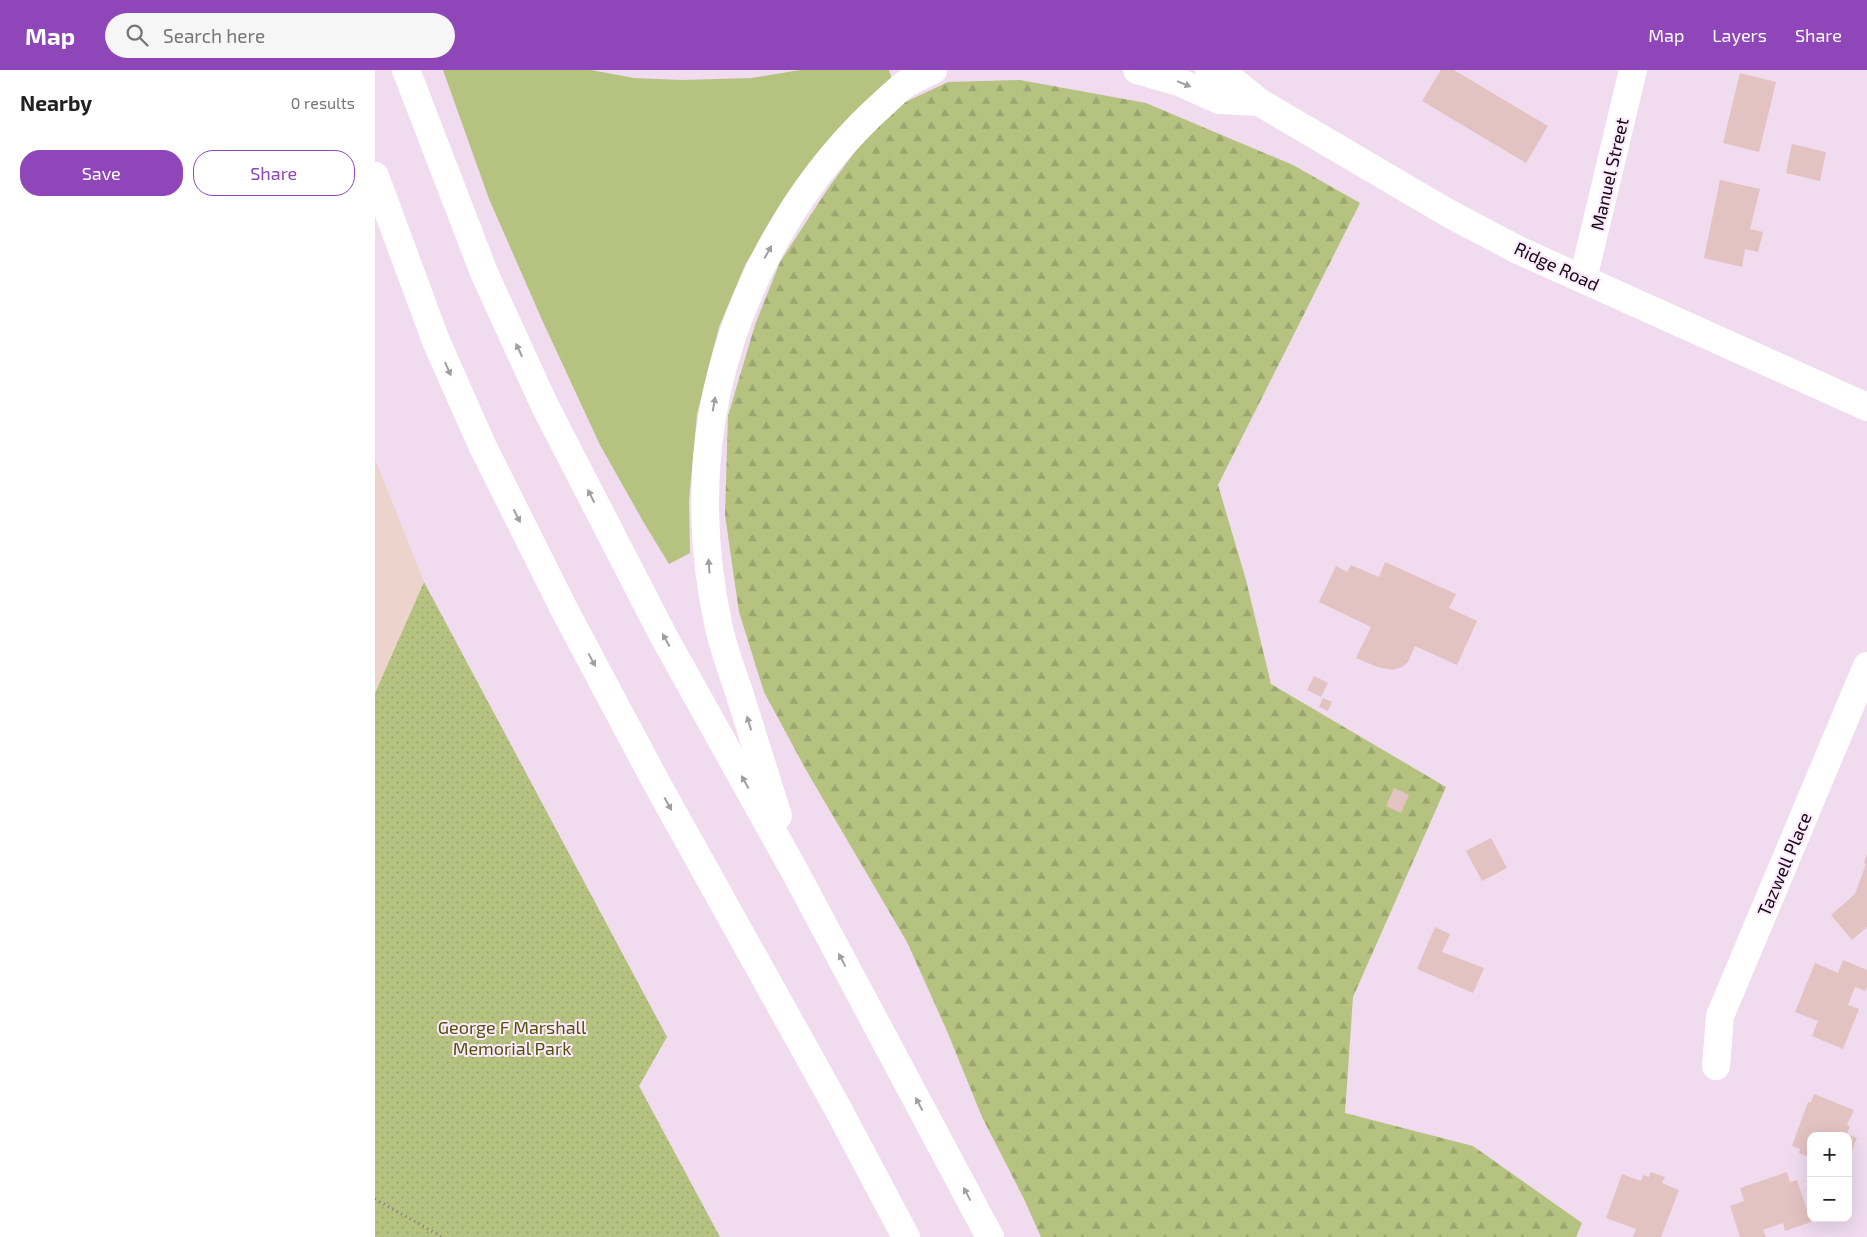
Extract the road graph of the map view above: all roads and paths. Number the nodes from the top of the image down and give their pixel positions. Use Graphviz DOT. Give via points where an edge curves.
graph roads {
  1 [pos="406,70"];
  2 [pos="933,70"];
  3 [pos="1137,70"];
  4 [pos="1209,70"];
  5 [pos="1243,70"];
  6 [pos="1633,70"];
  7 [pos="1259,102"];
  8 [pos="375,176"];
  9 [pos="375,226"];
  10 [pos="1583,279"];
  11 [pos="436,341"];
  12 [pos="1867,406"];
  13 [pos="1867,666"];
  14 [pos="794,870"];
  15 [pos="1716,1066"];
  16 [pos="375,1199"];
  17 [pos="442,1237"];
  18 [pos="906,1237"];
  19 [pos="990,1237"];
  14 -- 1 [label="main road, one-way" via="664,637 545,406 485,275"];
  14 -- 2 [label="main road, one-way" via="719,630 709,574 705,485 714,399 740,314 758,270 807,189 868,117 906,83"];
  3 -- 7 [label="main road, Ridge Road, one-way" via="1179,82 1219,100"];
  4 -- 7 [label="main road" via="1232,80"];
  5 -- 7 [label="main road"];
  6 -- 10 [label="main road, Manuel Street"];
  7 -- 10 [label="main road, Ridge Road" via="1448,213"];
  8 -- 11 [label="main road"];
  9 -- 11 [label="main road"];
  10 -- 12 [label="main road, Ridge Road"];
  11 -- 18 [label="main road, one-way" via="482,445 574,628"];
  13 -- 15 [label="main road, Tazwell Place" via="1720,1016"];
  19 -- 14 [label="main road, one-way"];
  16 -- 17 [label="path"];
}
